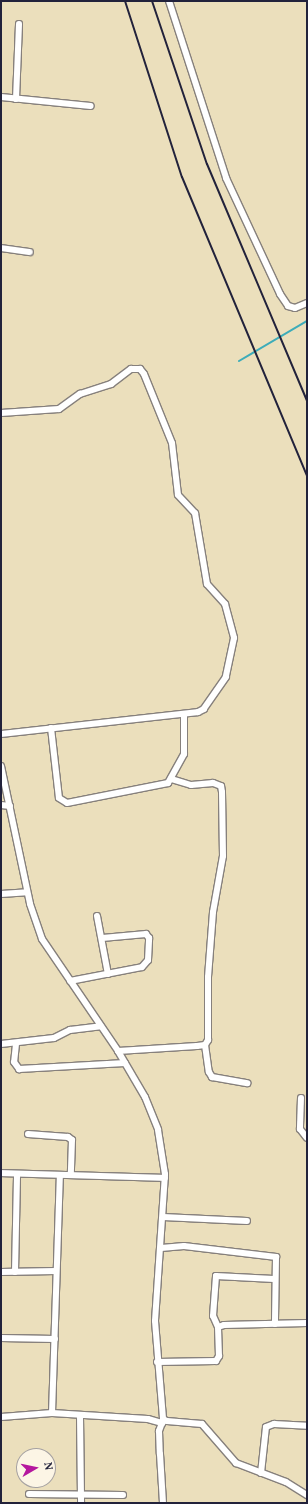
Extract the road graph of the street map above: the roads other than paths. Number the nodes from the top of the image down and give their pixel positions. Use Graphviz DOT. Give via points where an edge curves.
graph roads {
  1 [pos="169,1"];
  2 [pos="19,24"];
  3 [pos="1,97"];
  4 [pos="16,99"];
  5 [pos="91,106"];
  6 [pos="1,248"];
  7 [pos="30,252"];
  8 [pos="307,303"];
  9 [pos="1,413"];
  10 [pos="184,714"];
  11 [pos="51,728"];
  12 [pos="1,734"];
  13 [pos="1,766"];
  14 [pos="171,779"];
  15 [pos="1,805"];
  16 [pos="10,806"];
  17 [pos="27,892"];
  18 [pos="1,894"];
  19 [pos="97,916"];
  20 [pos="102,938"];
  21 [pos="108,974"];
  22 [pos="70,981"];
  23 [pos="100,1026"];
  24 [pos="1,1044"];
  25 [pos="16,1044"];
  26 [pos="205,1045"];
  27 [pos="118,1051"];
  28 [pos="125,1063"];
  29 [pos="247,1083"];
  30 [pos="301,1098"];
  31 [pos="28,1134"];
  32 [pos="307,1138"];
  33 [pos="1,1173"];
  34 [pos="17,1174"];
  35 [pos="60,1174"];
  36 [pos="71,1175"];
  37 [pos="165,1178"];
  38 [pos="163,1217"];
  39 [pos="247,1221"];
  40 [pos="161,1248"];
  41 [pos="56,1271"];
  42 [pos="1,1272"];
  43 [pos="15,1272"];
  44 [pos="274,1279"];
  45 [pos="307,1323"];
  46 [pos="274,1324"];
  47 [pos="218,1327"];
  48 [pos="1,1338"];
  49 [pos="55,1339"];
  50 [pos="157,1362"];
  51 [pos="52,1413"];
  52 [pos="80,1416"];
  53 [pos="1,1417"];
  54 [pos="162,1421"];
  55 [pos="307,1426"];
  56 [pos="261,1473"];
  57 [pos="29,1494"];
  58 [pos="81,1494"];
  59 [pos="123,1495"];
  60 [pos="307,1495"];
  61 [pos="81,1503"];
  62 [pos="163,1503"];
  1 -- 8 [label="street" via="226,178 280,294 288,306 295,308"];
  2 -- 4 [label="street"];
  3 -- 4 [label="street"];
  4 -- 5 [label="street"];
  6 -- 7 [label="street"];
  9 -- 10 [label="street" via="59,409 80,394 111,384 131,369 140,369 144,374 172,443 178,495 195,514 207,584 225,604 234,638 226,677 204,709"];
  10 -- 11 [label="street"];
  10 -- 14 [label="street" via="184,754"];
  11 -- 12 [label="street"];
  11 -- 14 [label="street" via="59,798 62,802 163,785"];
  13 -- 16 [label="street"];
  14 -- 26 [label="street" via="191,785 213,783 220,786 222,792 223,856 213,912 208,977 208,1035"];
  15 -- 16 [label="street"];
  16 -- 17 [label="street"];
  17 -- 18 [label="street"];
  17 -- 22 [label="street" via="42,939"];
  19 -- 20 [label="street"];
  20 -- 21 [label="street"];
  20 -- 21 [label="street" via="141,933 149,938 148,960 145,966"];
  21 -- 22 [label="street"];
  22 -- 23 [label="street"];
  23 -- 25 [label="street" via="70,1030 54,1038"];
  23 -- 27 [label="street"];
  24 -- 25 [label="street"];
  25 -- 28 [label="street" via="14,1062 19,1069"];
  26 -- 27 [label="street"];
  26 -- 29 [label="street" via="212,1077"];
  27 -- 28 [label="street"];
  28 -- 37 [label="street" via="145,1097 158,1130"];
  30 -- 32 [label="street" via="300,1129"];
  31 -- 36 [label="street" via="68,1137 72,1140"];
  33 -- 34 [label="street"];
  34 -- 35 [label="street"];
  34 -- 43 [label="street"];
  35 -- 36 [label="street"];
  35 -- 41 [label="street"];
  36 -- 37 [label="street"];
  37 -- 38 [label="street"];
  38 -- 39 [label="street"];
  38 -- 40 [label="street"];
  40 -- 44 [label="street" via="184,1246 276,1257"];
  40 -- 50 [label="street" via="155,1321"];
  41 -- 43 [label="street"];
  41 -- 49 [label="street"];
  42 -- 43 [label="street"];
  44 -- 46 [label="street"];
  44 -- 47 [label="street" via="216,1276 213,1316"];
  45 -- 46 [label="street"];
  46 -- 47 [label="street"];
  47 -- 50 [label="street" via="219,1356 216,1361"];
  48 -- 49 [label="street"];
  49 -- 51 [label="street"];
  50 -- 54 [label="street"];
  51 -- 52 [label="street"];
  51 -- 53 [label="street"];
  52 -- 54 [label="street"];
  52 -- 58 [label="street"];
  54 -- 56 [label="street" via="202,1424 236,1463"];
  54 -- 62 [label="street" via="160,1454"];
  55 -- 56 [label="street" via="274,1424 266,1427"];
  56 -- 60 [label="street" via="286,1482"];
  57 -- 58 [label="street"];
  58 -- 59 [label="street"];
  58 -- 61 [label="street"];
}
